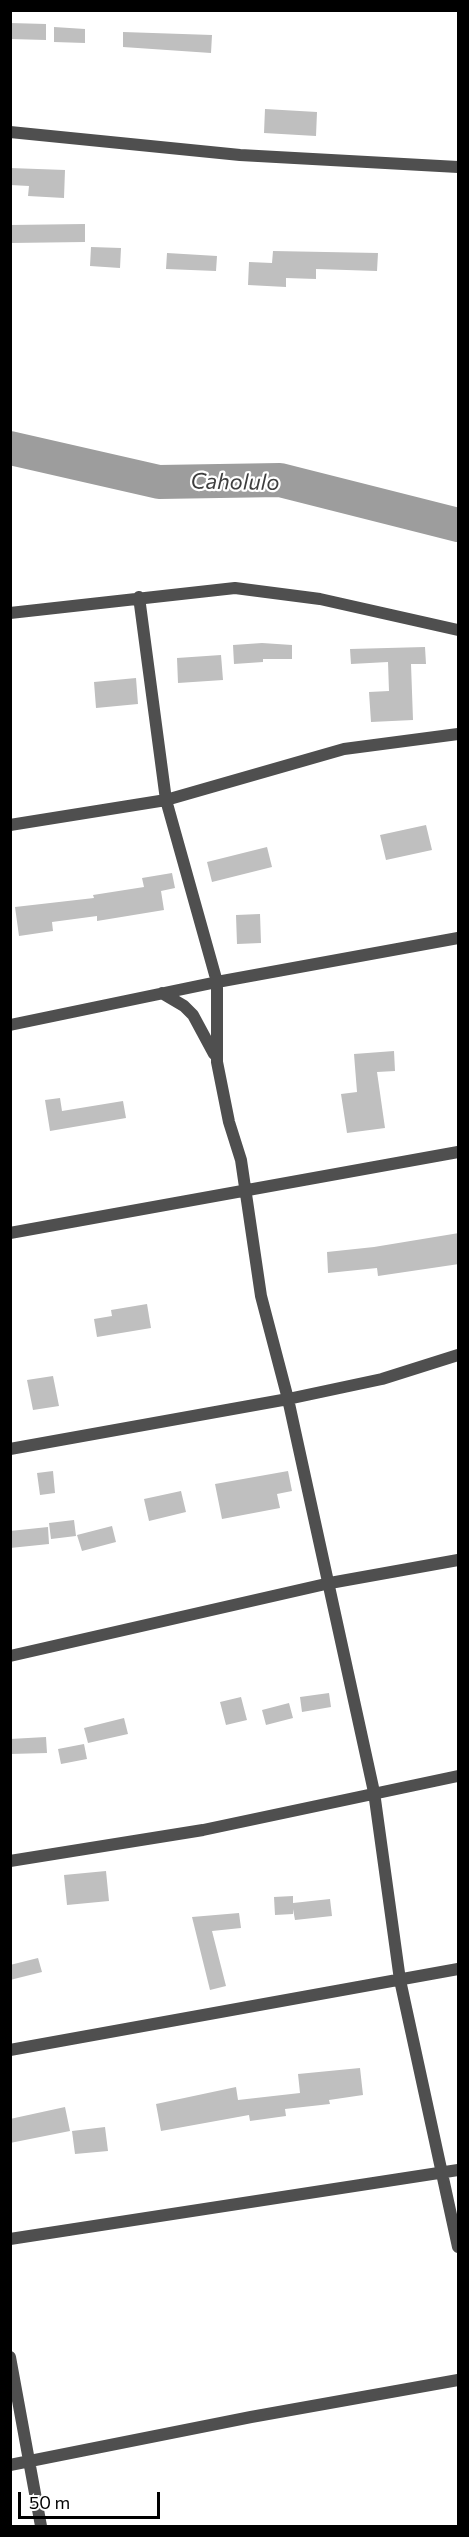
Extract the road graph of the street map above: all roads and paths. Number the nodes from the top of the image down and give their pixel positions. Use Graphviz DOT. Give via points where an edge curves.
graph roads {
  1 [pos="10,132"];
  2 [pos="459,167"];
  3 [pos="139,597"];
  4 [pos="10,613"];
  5 [pos="459,630"];
  6 [pos="459,734"];
  7 [pos="166,800"];
  8 [pos="10,825"];
  9 [pos="459,938"];
  10 [pos="217,982"];
  11 [pos="162,993"];
  12 [pos="10,1025"];
  13 [pos="217,1062"];
  14 [pos="459,1152"];
  15 [pos="247,1192"];
  16 [pos="10,1233"];
  17 [pos="459,1355"];
  18 [pos="288,1399"];
  19 [pos="10,1449"];
  20 [pos="459,1560"];
  21 [pos="330,1583"];
  22 [pos="10,1656"];
  23 [pos="459,1776"];
  24 [pos="374,1792"];
  25 [pos="10,1861"];
  26 [pos="459,1969"];
  27 [pos="400,1980"];
  28 [pos="10,2050"];
  29 [pos="459,2170"];
  30 [pos="444,2173"];
  31 [pos="10,2239"];
  32 [pos="459,2247"];
  33 [pos="10,2357"];
  34 [pos="459,2380"];
  35 [pos="30,2463"];
  36 [pos="10,2465"];
  37 [pos="41,2526"];
  1 -- 2 [label="street" via="240,155"];
  3 -- 4 [label="street"];
  3 -- 5 [label="street" via="247,589 320,599"];
  3 -- 7 [label="street"];
  6 -- 7 [label="street" via="324,753"];
  7 -- 8 [label="street"];
  7 -- 10 [label="street"];
  9 -- 10 [label="street"];
  10 -- 11 [label="street"];
  10 -- 13 [label="street"];
  11 -- 12 [label="street"];
  11 -- 13 [label="street" via="193,1015"];
  13 -- 15 [label="street"];
  14 -- 15 [label="street"];
  15 -- 16 [label="street"];
  15 -- 18 [label="street" via="261,1296"];
  17 -- 18 [label="street" via="382,1379"];
  18 -- 19 [label="street"];
  18 -- 21 [label="street"];
  20 -- 21 [label="street"];
  21 -- 22 [label="street"];
  21 -- 24 [label="street"];
  23 -- 24 [label="street"];
  24 -- 25 [label="street" via="203,1830"];
  24 -- 27 [label="street"];
  26 -- 27 [label="street"];
  27 -- 28 [label="street"];
  27 -- 30 [label="street"];
  29 -- 30 [label="street"];
  30 -- 31 [label="street"];
  30 -- 32 [label="street"];
  33 -- 35 [label="street"];
  34 -- 35 [label="street"];
  35 -- 36 [label="street"];
  35 -- 37 [label="street"];
}
